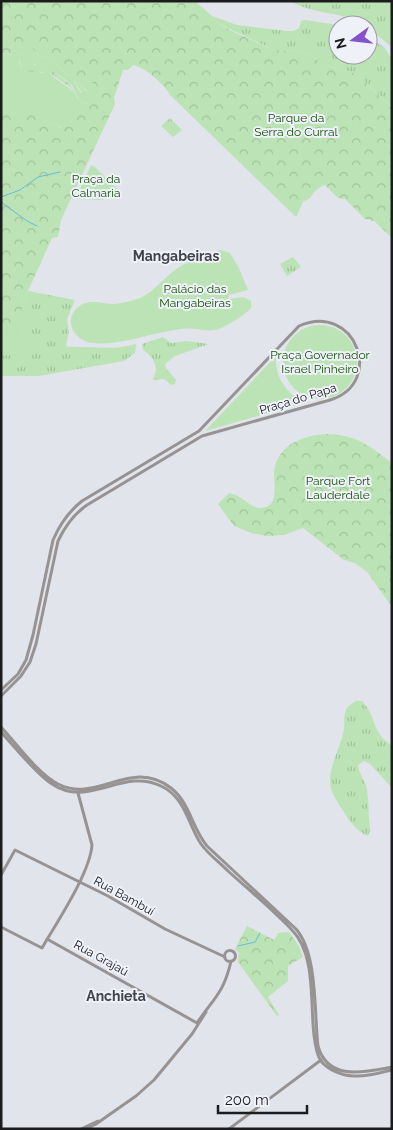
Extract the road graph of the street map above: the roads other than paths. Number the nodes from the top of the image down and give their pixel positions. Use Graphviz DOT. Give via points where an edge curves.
graph roads {
  1 [pos="199,431"];
  2 [pos="202,436"];
  3 [pos="1,690"];
  4 [pos="1,696"];
  5 [pos="1,727"];
  6 [pos="1,732"];
  7 [pos="78,793"];
  8 [pos="1,875"];
  9 [pos="80,881"];
  10 [pos="1,927"];
  11 [pos="48,939"];
  12 [pos="225,957"];
  13 [pos="229,961"];
  14 [pos="206,1012"];
  15 [pos="197,1023"];
  16 [pos="188,1036"];
  17 [pos="318,1056"];
  18 [pos="322,1059"];
  19 [pos="314,1065"];
  20 [pos="384,1069"];
  21 [pos="392,1069"];
  22 [pos="378,1073"];
  23 [pos="98,1121"];
  24 [pos="81,1129"];
  25 [pos="86,1129"];
  26 [pos="228,1129"];
  1 -- 2 [label="street"];
  1 -- 2 [label="street, Praça do Papa" via="299,326 321,321 334,323 354,340 359,367 354,383 345,394"];
  1 -- 3 [label="street, Praça do Papa" via="82,501 67,516 50,548 26,660 18,674"];
  2 -- 4 [label="street, Praça do Papa" via="87,505 72,518 58,541 30,662"];
  5 -- 18 [label="street" via="47,777 60,785 86,790 123,778 138,777 155,780 174,791 185,804 207,846 303,939 310,955"];
  6 -- 7 [label="street" via="52,784"];
  7 -- 9 [label="street" via="92,845"];
  7 -- 17 [label="street" via="137,780 153,782 178,800 208,852 286,923 302,942 309,968"];
  8 -- 9 [label="street, Rua Bambuí" via="15,850"];
  9 -- 11 [label="street"];
  9 -- 12 [label="street, Rua Bambuí" via="166,929"];
  10 -- 11 [label="street" via="42,948"];
  11 -- 15 [label="street, Rua Grajaú"];
  12 -- 13 [label="street"];
  12 -- 13 [label="street, Rua Bambuí" via="226,952 233,951 236,957"];
  13 -- 14 [label="street" via="229,974 221,993"];
  14 -- 15 [label="street"];
  14 -- 16 [label="street"];
  15 -- 16 [label="street"];
  16 -- 23 [label="street" via="154,1080"];
  17 -- 18 [label="street"];
  17 -- 19 [label="street"];
  18 -- 19 [label="street"];
  18 -- 20 [label="street" via="348,1072"];
  18 -- 22 [label="street" via="334,1071 352,1076"];
  19 -- 26 [label="street"];
  20 -- 21 [label="street"];
  20 -- 22 [label="street"];
  21 -- 22 [label="street"];
  23 -- 24 [label="street"];
  23 -- 25 [label="street"];
}
